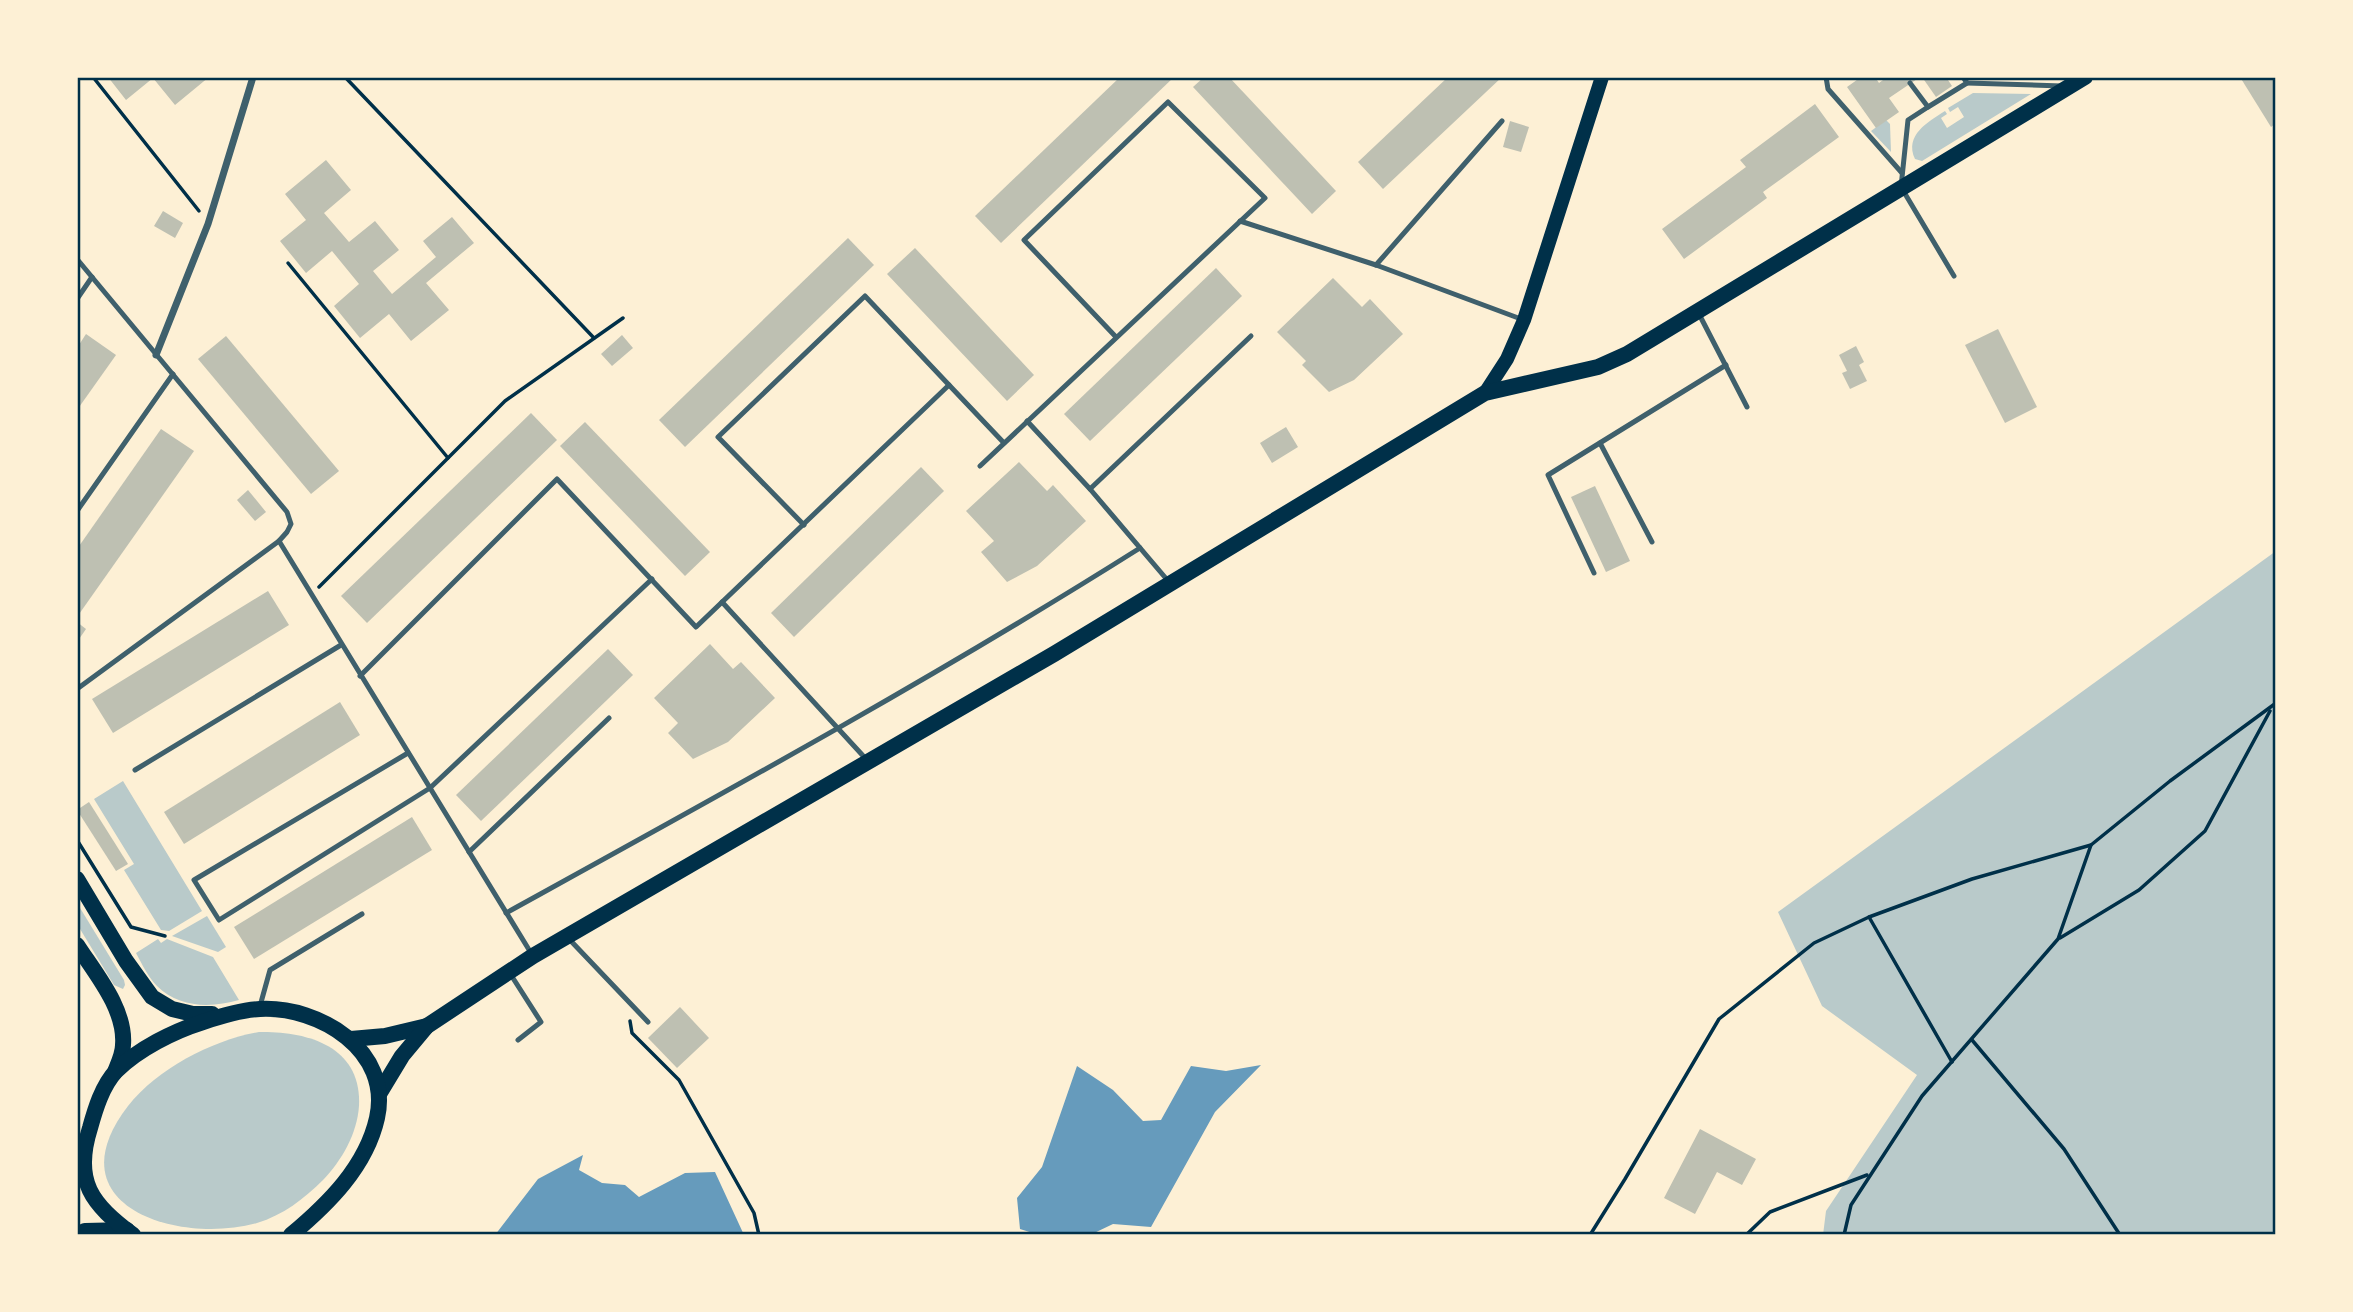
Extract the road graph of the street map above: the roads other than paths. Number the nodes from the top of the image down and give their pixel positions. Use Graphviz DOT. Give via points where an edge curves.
graph roads {
  1 [pos="253,77"];
  2 [pos="1602,77"];
  3 [pos="1826,77"];
  4 [pos="2085,77"];
  5 [pos="1965,80"];
  6 [pos="1910,83"];
  7 [pos="2070,86"];
  8 [pos="1928,107"];
  9 [pos="1502,121"];
  10 [pos="1902,180"];
  11 [pos="1240,221"];
  12 [pos="77,259"];
  13 [pos="1376,265"];
  14 [pos="1954,276"];
  15 [pos="92,277"];
  16 [pos="77,299"];
  17 [pos="1697,311"];
  18 [pos="1524,320"];
  19 [pos="1251,336"];
  20 [pos="1116,337"];
  21 [pos="156,355"];
  22 [pos="1726,365"];
  23 [pos="173,374"];
  24 [pos="950,385"];
  25 [pos="1485,393"];
  26 [pos="1747,407"];
  27 [pos="1027,421"];
  28 [pos="1004,443"];
  29 [pos="1600,443"];
  30 [pos="980,466"];
  31 [pos="1090,489"];
  32 [pos="77,511"];
  33 [pos="804,525"];
  34 [pos="279,541"];
  35 [pos="1652,542"];
  36 [pos="1140,548"];
  37 [pos="1594,573"];
  38 [pos="652,579"];
  39 [pos="1171,584"];
  40 [pos="722,602"];
  41 [pos="341,645"];
  42 [pos="360,676"];
  43 [pos="77,689"];
  44 [pos="609,718"];
  45 [pos="839,729"];
  46 [pos="408,753"];
  47 [pos="868,762"];
  48 [pos="135,770"];
  49 [pos="430,788"];
  50 [pos="469,852"];
  51 [pos="77,879"];
  52 [pos="506,913"];
  53 [pos="362,914"];
  54 [pos="566,937"];
  55 [pos="77,945"];
  56 [pos="533,956"];
  57 [pos="509,972"];
  58 [pos="259,1009"];
  59 [pos="225,1015"];
  60 [pos="648,1022"];
  61 [pos="427,1027"];
  62 [pos="351,1039"];
  63 [pos="518,1040"];
  64 [pos="115,1072"];
  65 [pos="379,1094"];
  66 [pos="86,1141"];
  67 [pos="77,1158"];
  68 [pos="130,1232"];
  69 [pos="77,1235"];
  70 [pos="291,1235"];
  1 -- 21 [label="street" via="208,224"];
  2 -- 18 [label="main road"];
  3 -- 10 [label="lane" via="1828,89"];
  4 -- 7 [label="main road"];
  5 -- 7 [label="lane"];
  5 -- 8 [label="lane"];
  6 -- 8 [label="lane"];
  7 -- 10 [label="main road"];
  8 -- 10 [label="lane" via="1908,120"];
  9 -- 13 [label="lane"];
  10 -- 14 [label="lane"];
  10 -- 17 [label="main road"];
  11 -- 13 [label="lane"];
  11 -- 20 [label="lane"];
  11 -- 20 [label="lane" via="1265,198 1168,102 1024,240"];
  12 -- 15 [label="lane"];
  13 -- 18 [label="lane"];
  15 -- 16 [label="lane"];
  15 -- 21 [label="lane"];
  17 -- 22 [label="lane"];
  17 -- 25 [label="main road" via="1598,367"];
  18 -- 25 [label="main road"];
  19 -- 31 [label="lane"];
  20 -- 27 [label="lane"];
  21 -- 23 [label="lane"];
  22 -- 26 [label="lane"];
  22 -- 29 [label="lane"];
  23 -- 32 [label="lane"];
  23 -- 34 [label="lane" via="287,512 291,524"];
  24 -- 28 [label="lane"];
  24 -- 33 [label="lane"];
  24 -- 33 [label="lane" via="865,296 718,436"];
  25 -- 39 [label="main road"];
  27 -- 28 [label="lane"];
  27 -- 31 [label="lane"];
  28 -- 30 [label="lane"];
  29 -- 35 [label="lane"];
  29 -- 37 [label="lane" via="1548,475"];
  31 -- 36 [label="lane"];
  33 -- 40 [label="lane"];
  34 -- 41 [label="lane"];
  34 -- 43 [label="lane"];
  36 -- 39 [label="lane"];
  36 -- 45 [label="lane"];
  38 -- 40 [label="lane" via="696,627"];
  38 -- 42 [label="lane" via="556,479"];
  38 -- 49 [label="lane"];
  39 -- 47 [label="main road"];
  40 -- 45 [label="lane"];
  41 -- 42 [label="lane"];
  41 -- 48 [label="lane"];
  42 -- 46 [label="lane"];
  44 -- 50 [label="lane"];
  45 -- 47 [label="lane"];
  45 -- 52 [label="lane"];
  46 -- 49 [label="lane"];
  46 -- 49 [label="lane" via="194,880 219,920"];
  47 -- 54 [label="main road"];
  49 -- 50 [label="lane"];
  50 -- 52 [label="lane"];
  51 -- 59 [label="main road" via="152,998 193,1014"];
  52 -- 56 [label="lane"];
  53 -- 58 [label="lane" via="270,970"];
  54 -- 56 [label="main road"];
  54 -- 60 [label="lane"];
  55 -- 64 [label="main road" via="121,1027 123,1046"];
  56 -- 57 [label="main road"];
  57 -- 61 [label="main road"];
  57 -- 63 [label="lane" via="541,1022"];
  58 -- 59 [label="main road"];
  58 -- 62 [label="main road" via="316,1019"];
  59 -- 64 [label="main road" via="183,1028"];
  61 -- 62 [label="main road"];
  61 -- 65 [label="main road"];
  62 -- 65 [label="main road" via="375,1072"];
  64 -- 66 [label="main road" via="97,1103"];
  65 -- 70 [label="main road" via="372,1136 347,1181"];
  66 -- 67 [label="main road"];
  66 -- 68 [label="main road" via="84,1174 91,1195 106,1215"];
  68 -- 69 [label="main road" via="85,1231"];
}
